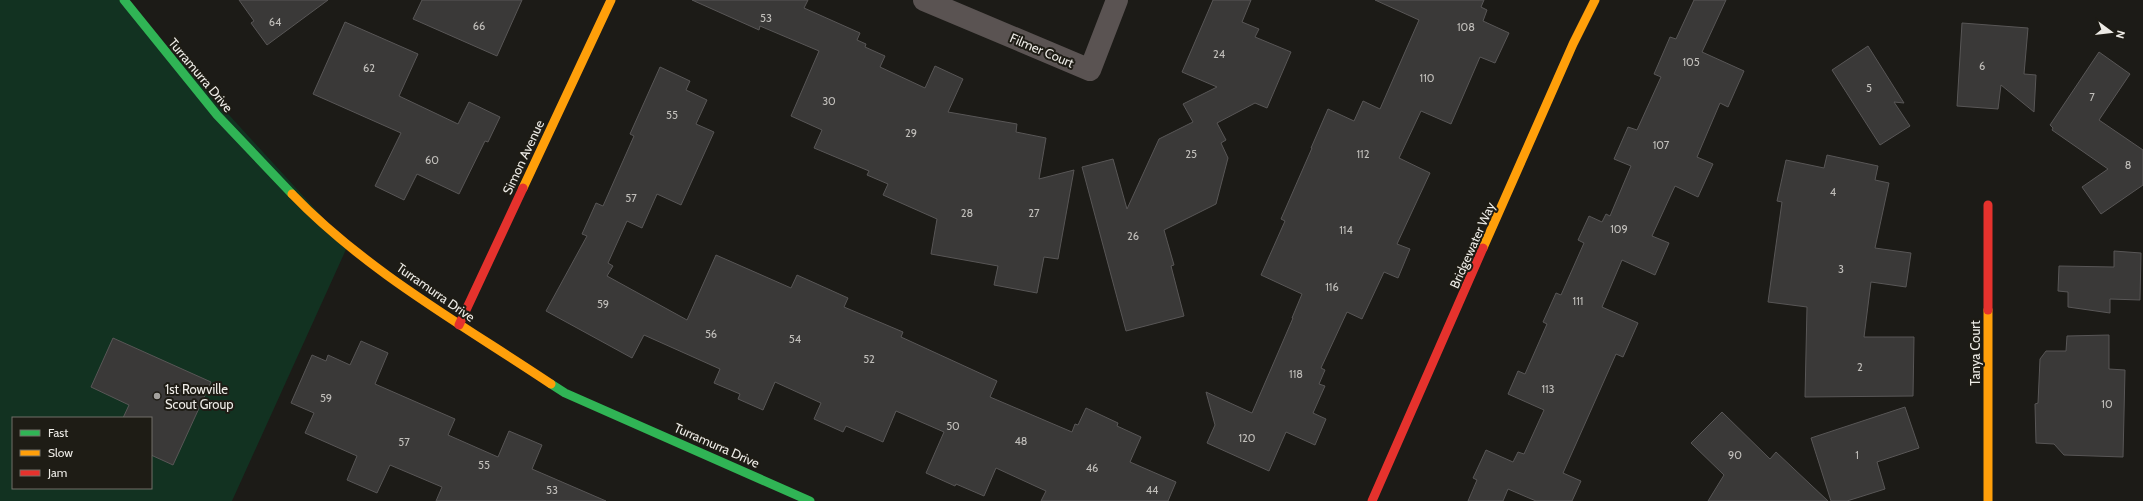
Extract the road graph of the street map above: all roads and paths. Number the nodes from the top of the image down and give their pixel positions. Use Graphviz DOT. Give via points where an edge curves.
graph roads {
  1 [pos="124,0"];
  2 [pos="611,0"];
  3 [pos="924,0"];
  4 [pos="1116,0"];
  5 [pos="1595,0"];
  6 [pos="1988,205"];
  7 [pos="459,325"];
  8 [pos="810,501"];
  9 [pos="1372,501"];
  10 [pos="1988,501"];
  1 -- 7 [label="street, Turramurra Drive" via="217,115 302,203 348,245"];
  2 -- 7 [label="street, Simon Avenue"];
  3 -- 4 [label="street, Filmer Court" via="1090,70"];
  5 -- 9 [label="street, Bridgewater Way"];
  6 -- 10 [label="street, Tanya Court"];
  7 -- 8 [label="street, Turramurra Drive" via="565,393"];
}
